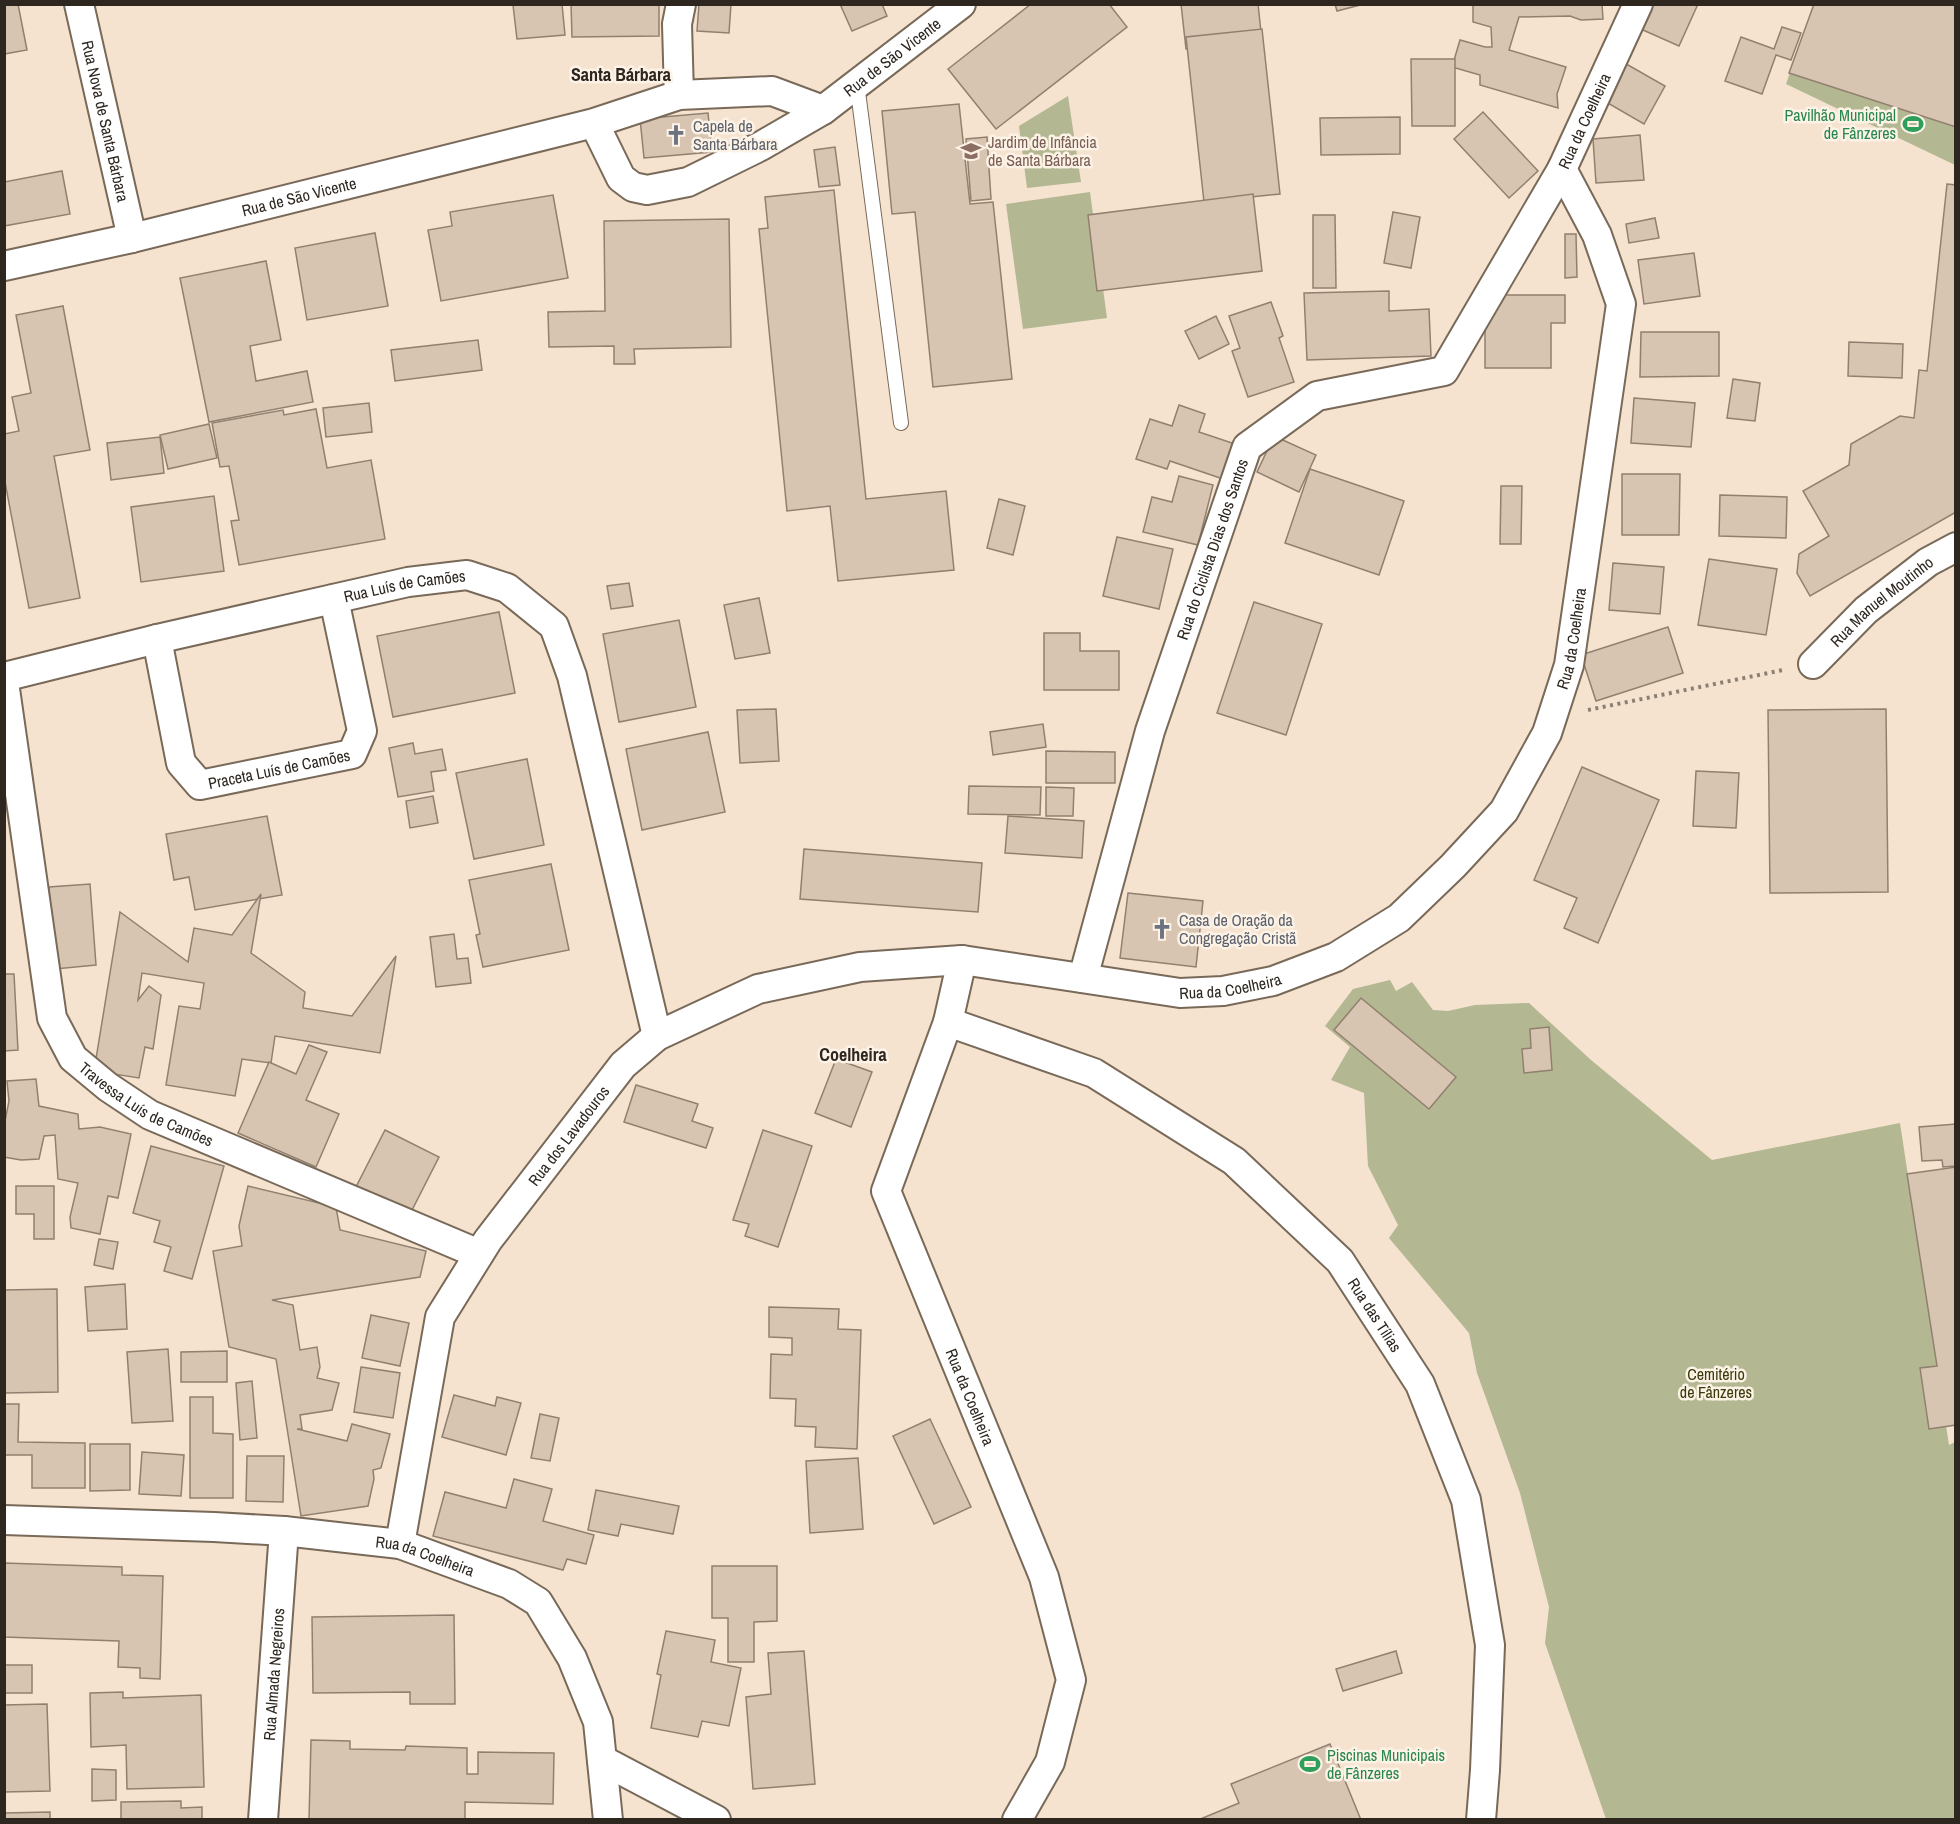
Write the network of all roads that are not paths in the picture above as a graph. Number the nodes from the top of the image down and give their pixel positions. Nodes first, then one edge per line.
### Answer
1 (79, 4) edge
2 (681, 4) edge
3 (961, 4) edge
4 (1638, 4) edge
5 (858, 84) junction
6 (680, 95) junction
7 (823, 110) junction
8 (594, 123) junction
9 (1562, 170) junction
10 (132, 238) junction
11 (4, 266) edge
12 (901, 423) dead end
13 (1956, 547) edge
14 (334, 599) junction
15 (157, 639) junction
16 (1814, 664) road end
17 (4, 677) edge
18 (4, 682) edge
19 (962, 960) junction
20 (1083, 978) junction
21 (948, 1022) junction
22 (657, 1036) junction
23 (479, 1254) junction
24 (4, 1520) edge
25 (284, 1531) junction
26 (400, 1544) junction
27 (602, 1760) junction
28 (263, 1820) edge
29 (608, 1820) edge
30 (716, 1820) edge
31 (1017, 1820) edge
32 (1481, 1820) edge

1 - 10 street, Rua Nova de Santa Bárbara
2 - 6 street
3 - 5 street, Rua de São Vicente
4 - 9 street, Rua da Coelheira
5 - 7 street, Rua de São Vicente
5 - 12 lane
6 - 7 street, Rua de São Vicente
6 - 8 street, Rua de São Vicente
7 - 8 street, Rua de São Vicente
8 - 10 street, Rua de São Vicente
9 - 20 street, Rua do Ciclista Dias dos Santos
9 - 20 street, Rua da Coelheira
10 - 11 street, Rua de São Vicente
13 - 16 street, Rua Manuel Moutinho
14 - 15 street, Rua Luís de Camões
14 - 15 street, Praceta Luís de Camões
14 - 22 street, Rua Luís de Camões
15 - 17 street, Rua Luís de Camões
18 - 23 street, Travessa Luís de Camões
19 - 20 street, Rua da Coelheira
19 - 21 street, Rua da Coelheira
19 - 22 street, Rua dos Lavadouros
21 - 31 street, Rua da Coelheira
21 - 32 street, Rua das Tílias
22 - 23 street, Rua dos Lavadouros
23 - 26 street, Rua dos Lavadouros
24 - 25 street, Rua da Coelheira
25 - 26 street, Rua da Coelheira
25 - 28 street, Rua Almada Negreiros
26 - 27 street, Rua da Coelheira
27 - 29 street, Rua da Coelheira
27 - 30 street

